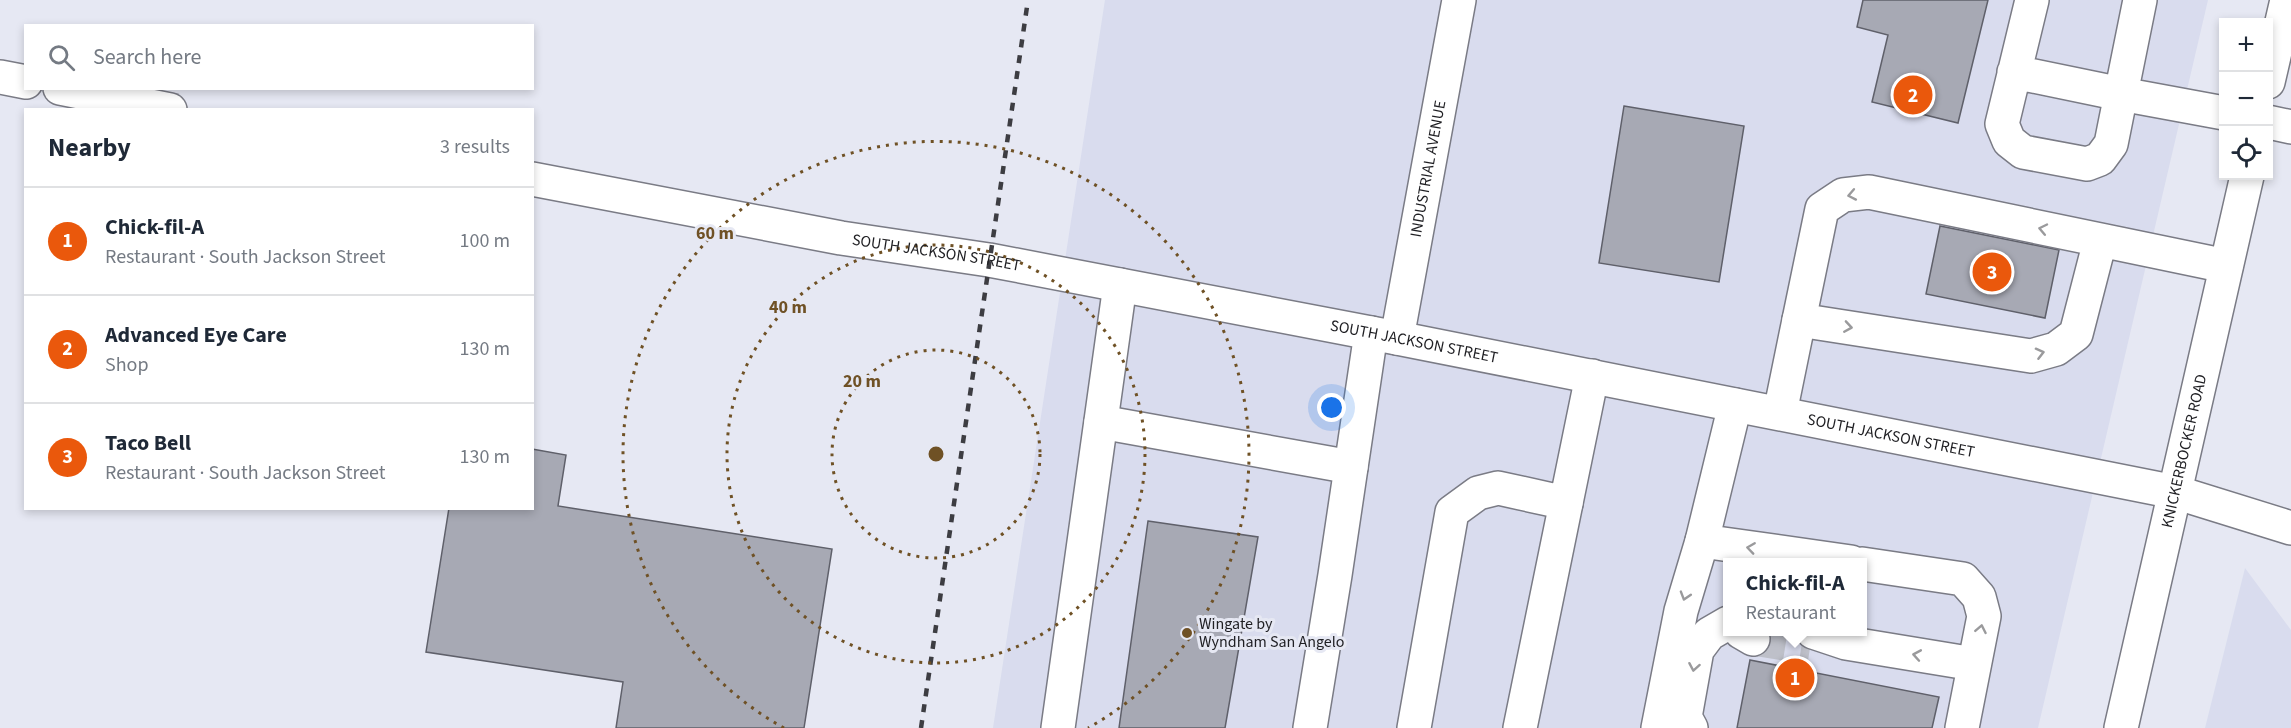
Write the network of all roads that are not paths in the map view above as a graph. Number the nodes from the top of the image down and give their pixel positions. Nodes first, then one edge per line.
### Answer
1 (1459, 0) edge
2 (2032, 0) edge
3 (2140, 0) edge
4 (2287, 0) edge
5 (2014, 72) junction
6 (2270, 72) edge
7 (0, 77) edge
8 (24, 82) edge
9 (70, 90) edge
10 (2121, 94) junction
11 (160, 108) edge
12 (2219, 112) edge
13 (2273, 123) edge
14 (2291, 128) edge
15 (534, 179) edge
16 (2246, 180) edge
17 (2100, 241) junction
18 (2226, 266) junction
19 (1120, 285) junction
20 (1800, 320) junction
21 (1384, 335) junction
22 (1592, 376) junction
23 (1735, 405) junction
24 (1780, 413) junction
25 (1101, 422) junction
26 (1351, 466) junction
27 (2175, 492) junction
28 (1566, 503) junction
29 (2291, 528) edge
30 (1702, 540) junction
31 (1824, 558) edge
32 (1867, 565) edge
33 (1723, 631) tunnel mouth
34 (1812, 640) tunnel mouth
35 (1974, 664) junction
36 (1058, 728) edge
37 (1310, 728) edge
38 (1414, 728) edge
39 (1520, 728) edge
40 (1658, 728) edge
41 (1691, 728) edge
42 (1962, 728) edge
43 (2121, 728) edge

1 - 21 main road, INDUSTRIAL AVENUE
2 - 5 main road
3 - 10 main road
4 - 6 main road
5 - 10 main road
5 - 10 main road
7 - 8 main road
9 - 11 main road
10 - 12 main road
13 - 14 main road
15 - 19 main road, SOUTH JACKSON STREET
16 - 18 main road, KNICKERBOCKER ROAD
17 - 18 main road
20 -> 17 main road
17 -> 20 main road
18 - 27 main road, KNICKERBOCKER ROAD
19 - 21 main road, SOUTH JACKSON STREET
19 - 25 main road
20 - 24 main road
21 - 22 main road, SOUTH JACKSON STREET
21 - 26 main road, INDUSTRIAL AVENUE
22 - 23 main road, SOUTH JACKSON STREET
22 - 28 main road
23 - 24 main road, SOUTH JACKSON STREET
23 - 30 main road
24 - 27 main road, SOUTH JACKSON STREET
25 - 26 main road
25 - 36 main road
26 - 37 main road, INDUSTRIAL AVENUE
27 - 29 main road, SOUTH JACKSON STREET
27 - 43 main road, KNICKERBOCKER ROAD
28 - 38 main road
28 - 39 main road
31 -> 30 main road
30 -> 40 main road
35 -> 32 main road
33 -> 41 main road
35 -> 34 main road
35 - 42 main road

